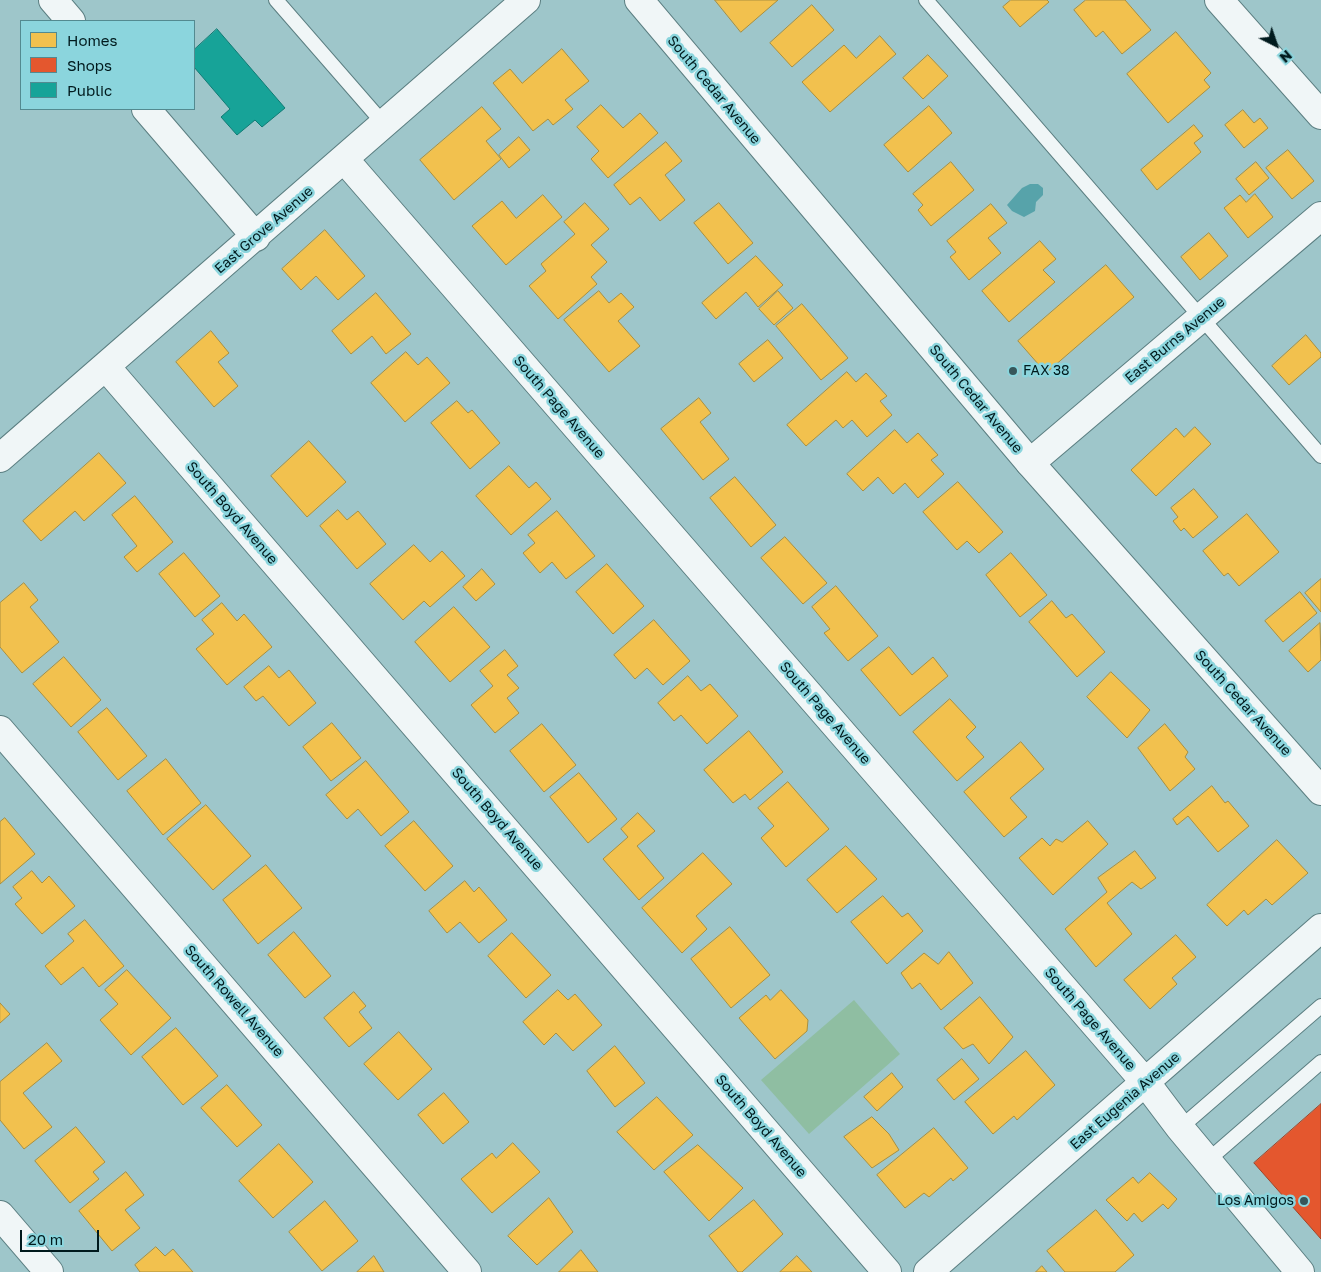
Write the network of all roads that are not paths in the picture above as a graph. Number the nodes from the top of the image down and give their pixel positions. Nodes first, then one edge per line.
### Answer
1 (53, 0) edge
2 (276, 0) edge
3 (526, 0) edge
4 (639, 0) edge
5 (926, 0) edge
6 (1219, 0) edge
7 (70, 20) edge
8 (147, 110) edge
9 (1321, 115) edge
10 (384, 124) junction
11 (344, 159) junction
12 (1321, 216) edge
13 (256, 237) junction
14 (1202, 317) junction
15 (106, 367) junction
16 (1321, 456) edge
17 (0, 458) edge
18 (1030, 463) junction
19 (0, 730) edge
20 (1321, 791) edge
21 (1321, 928) edge
22 (1321, 1006) edge
23 (1321, 1062) edge
24 (1146, 1083) junction
25 (1180, 1128) junction
26 (1207, 1161) junction
27 (0, 1215) edge
28 (49, 1272) edge
29 (467, 1272) edge
30 (887, 1272) edge
31 (928, 1272) edge
32 (1300, 1272) edge

1 - 7 street
2 - 10 lane
3 - 10 street, East Grove Avenue
4 - 18 street, South Cedar Avenue
5 - 14 lane
6 - 9 street
8 - 13 street
10 - 11 street, East Grove Avenue
11 - 13 street, East Grove Avenue
11 - 24 street, South Page Avenue
12 - 14 street, East Burns Avenue
13 - 15 street, East Grove Avenue
14 - 16 lane
14 - 18 street, East Burns Avenue
15 - 17 street, East Grove Avenue
15 - 30 street, South Boyd Avenue
18 - 20 street, South Cedar Avenue
19 - 29 street, South Rowell Avenue
21 - 24 street, East Eugenia Avenue
22 - 25 lane
23 - 26 lane
24 - 25 street, South Page Avenue
24 - 31 street, East Eugenia Avenue
25 - 26 street, South Page Avenue
26 - 32 street, South Page Avenue
27 - 28 street

